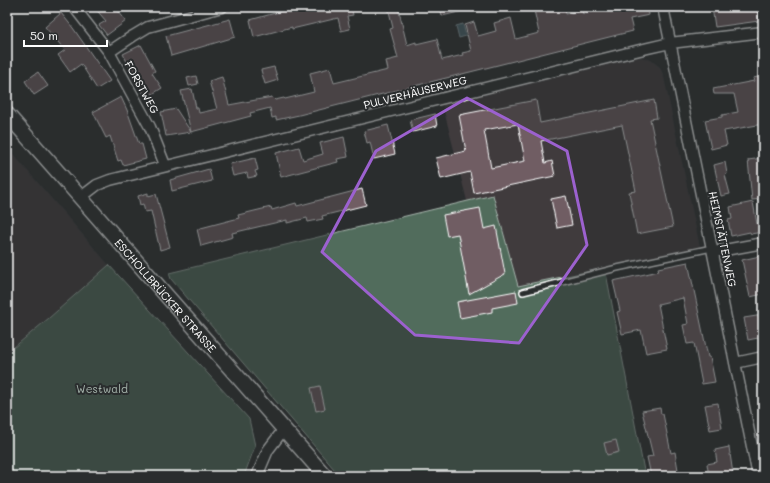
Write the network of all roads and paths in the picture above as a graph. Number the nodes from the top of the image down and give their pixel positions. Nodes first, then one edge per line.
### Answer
1 (74, 7) edge
2 (222, 7) edge
3 (663, 7) edge
4 (761, 7) edge
5 (763, 21) edge
6 (763, 32) edge
7 (670, 43) junction
8 (109, 52) junction
9 (7, 114) edge
10 (165, 165) junction
11 (80, 198) junction
12 (763, 243) edge
13 (713, 250) junction
14 (523, 292) dead end
15 (763, 357) edge
16 (735, 363) junction
17 (284, 429) junction
18 (257, 476) edge
19 (325, 476) edge
20 (758, 476) edge

1 - 8 street, FORSTWEG
2 - 8 street
3 - 7 street, HEIMSTÄTTENWEG
4 - 5 lane
6 - 7 street, PULVERHÄUSERWEG
7 - 10 street, PULVERHÄUSERWEG
7 - 13 street, HEIMSTÄTTENWEG
8 - 10 street, FORSTWEG
9 - 11 main road, ESCHOLLBRÜCKER STRASSE
10 - 11 street, PULVERHÄUSERWEG
11 - 17 main road, ESCHOLLBRÜCKER STRASSE
12 - 13 street
13 - 14 lane
13 - 16 street, HEIMSTÄTTENWEG
15 - 16 street
16 - 20 street, HEIMSTÄTTENWEG
17 - 18 street
17 - 19 main road, ESCHOLLBRÜCKER STRASSE

